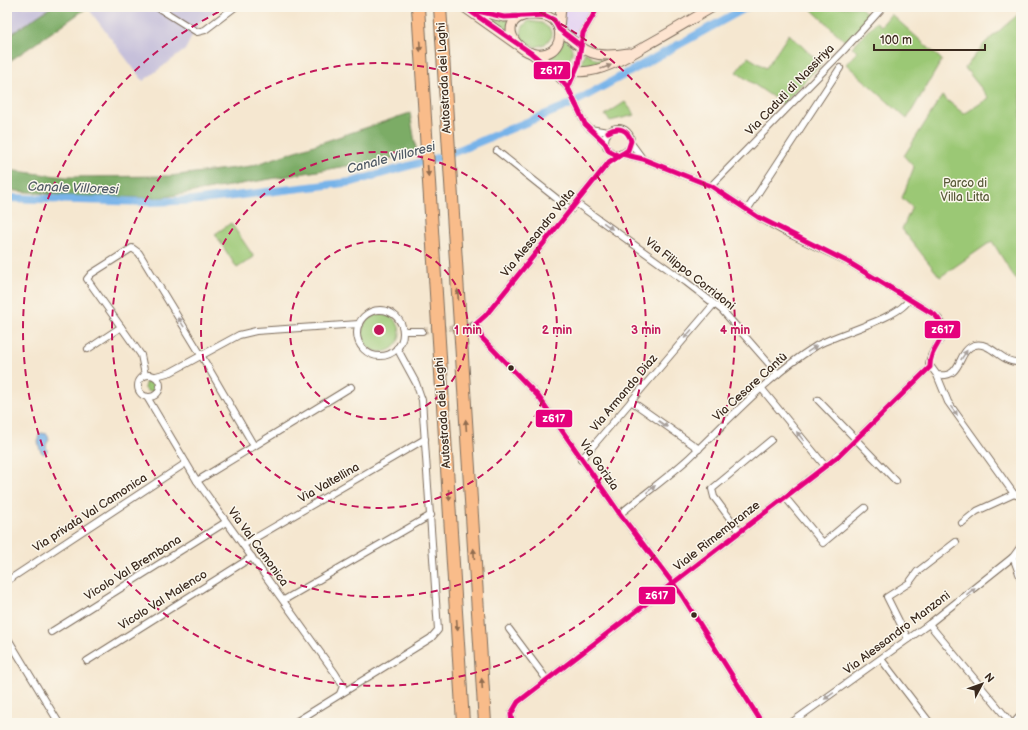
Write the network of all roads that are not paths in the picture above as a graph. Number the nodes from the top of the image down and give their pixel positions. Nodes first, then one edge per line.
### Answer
1 (157, 7) edge
2 (235, 7) edge
3 (418, 7) edge
4 (440, 7) edge
5 (535, 7) edge
6 (561, 7) edge
7 (598, 7) edge
8 (713, 7) edge
9 (883, 7) edge
10 (465, 8) edge
11 (524, 16) junction
12 (559, 29) junction
13 (517, 45) junction
14 (580, 46) junction
15 (531, 53) junction
16 (635, 53) junction
17 (544, 62) junction
18 (840, 68) dead end
19 (575, 71) junction
20 (568, 88) junction
21 (588, 128) junction
22 (608, 132) junction
23 (605, 143) junction
24 (631, 143) junction
25 (497, 151) dead end
26 (621, 154) junction
27 (643, 159) junction
28 (711, 186) junction
29 (576, 203) junction
30 (571, 210) junction
31 (747, 210) junction
32 (909, 299) junction
33 (714, 304) junction
34 (359, 324) junction
35 (475, 325) joint
36 (344, 326) junction
37 (121, 327) junction
38 (403, 331) junction
39 (422, 331) tunnel mouth
40 (357, 332) junction
41 (397, 348) junction
42 (88, 349) dead end
43 (201, 355) junction
44 (1021, 360) edge
45 (144, 363) junction
46 (170, 372) junction
47 (933, 372) junction
48 (778, 374) junction
49 (145, 375) junction
50 (154, 375) junction
51 (160, 382) junction
52 (351, 387) dead end
53 (762, 389) junction
54 (155, 396) junction
55 (147, 397) junction
56 (818, 400) dead end
57 (631, 401) junction
58 (156, 410) junction
59 (425, 439) junction
60 (856, 439) junction
61 (771, 440) dead end
62 (254, 446) junction
63 (699, 448) junction
64 (581, 460) junction
65 (186, 463) junction
66 (825, 466) junction
67 (896, 481) dead end
68 (197, 482) junction
69 (1014, 494) junction
70 (785, 497) junction
71 (1021, 497) edge
72 (865, 508) dead end
73 (620, 514) junction
74 (430, 515) junction
75 (226, 522) junction
76 (962, 524) dead end
77 (740, 532) junction
78 (956, 542) dead end
79 (243, 545) junction
80 (1021, 546) edge
81 (1013, 557) junction
82 (252, 558) junction
83 (1021, 579) edge
84 (7, 581) edge
85 (673, 584) junction
86 (284, 600) junction
87 (929, 624) junction
88 (509, 629) dead end
89 (52, 632) dead end
90 (7, 637) edge
91 (908, 639) junction
92 (14, 648) junction
93 (7, 652) edge
94 (881, 659) junction
95 (87, 662) dead end
96 (547, 680) junction
97 (340, 694) junction
98 (1021, 715) edge
99 (59, 723) edge
100 (294, 723) edge
101 (463, 723) edge
102 (485, 723) edge
103 (512, 723) edge
104 (762, 723) edge
105 (791, 723) edge
106 (930, 723) edge
107 (1012, 723) edge

1 - 2 street
3 -> 101 highway, Autostrada dei Laghi
102 -> 4 highway, Autostrada dei Laghi
5 - 11 street
6 - 12 street
7 - 14 street
8 - 16 street
9 - 28 street, Via Caduti di Nassiriya
10 - 11 street
10 - 13 street
11 - 12 street
11 - 13 street
12 - 14 street
12 - 15 street
13 - 15 street
14 - 16 street
14 - 19 street
15 - 17 street
19 -> 16 street
17 - 19 street
17 - 20 street
18 - 31 street
19 - 20 street
20 - 21 street
21 - 22 street
21 - 23 street
22 - 23 street
22 - 24 street
23 - 26 street
24 - 26 street
24 - 27 street
25 - 30 street
26 - 27 street
26 - 29 street, Via Alessandro Volta
27 - 28 street
28 - 31 street
29 - 30 street, Via Alessandro Volta
29 -> 33 street, Via Filippo Corridoni
30 - 35 street, Via Alessandro Volta
31 - 32 street
32 - 47 street
48 -> 32 street, Via Cesare Cantù
33 - 48 street, Via Filippo Corridoni
33 -> 57 street, Via Armando Diaz
34 - 36 street
34 - 38 street
34 - 40 street
35 - 64 street, Via Gorizia
36 - 40 street
36 - 43 street
37 - 42 street
43 -> 37 street
37 - 45 street
38 - 39 street
38 - 41 street
40 - 41 street
41 - 59 street
43 - 46 street
43 - 62 street
47 -> 44 street, Viale Rimembranze
45 - 49 street
45 - 50 street
46 - 50 street
46 - 51 street
47 - 60 street, Viale Rimembranze
47 -> 69 street
48 - 53 street, Via Cesare Cantù
49 - 50 street
49 - 55 street
50 - 51 street
51 - 54 street
52 - 62 street
53 - 63 street, Via Cesare Cantù
66 -> 53 street
54 - 55 street
54 - 58 street, Via Val Camonica
55 - 58 street, Via Val Camonica
56 - 60 street
57 -> 63 street
57 - 64 street, Via Armando Diaz
58 - 65 street, Via Val Camonica
59 - 74 street
59 - 79 street, Via Valtellina
60 - 66 street, Viale Rimembranze
60 - 67 street
61 - 77 street
62 - 68 street
73 -> 63 street, Via Cesare Cantù
64 - 73 street, Via Gorizia
65 - 68 street, Via Val Camonica
65 - 84 street, Via privata Val Camonica
66 - 70 street, Viale Rimembranze
68 - 75 street, Via Val Camonica
69 - 71 street
69 - 76 street
70 - 72 street
70 - 77 street, Viale Rimembranze
73 - 85 street, Via Gorizia
74 - 86 street
74 - 97 street
75 - 79 street, Via Val Camonica
75 - 89 street, Vicolo Val Brembana
77 - 85 street, Viale Rimembranze
78 - 91 street
79 - 82 street, Via Val Camonica
80 - 81 street, Via Alessandro Manzoni
81 - 83 street
87 -> 81 street, Via Alessandro Manzoni
82 - 86 street, Via Val Camonica
82 - 95 street, Vicolo Val Malenco
85 - 96 street, Viale Rimembranze
85 - 104 street, Via Gorizia
86 - 97 street, Via Val Camonica
87 - 91 street, Via Alessandro Manzoni
87 - 107 street
88 - 96 street
90 - 92 street
91 - 94 street, Via Alessandro Manzoni
92 - 93 street
92 - 99 street
94 -> 105 street, Via Alessandro Manzoni
94 - 106 street
96 - 103 street, Viale Rimembranze
97 - 100 street
98 - 107 street

